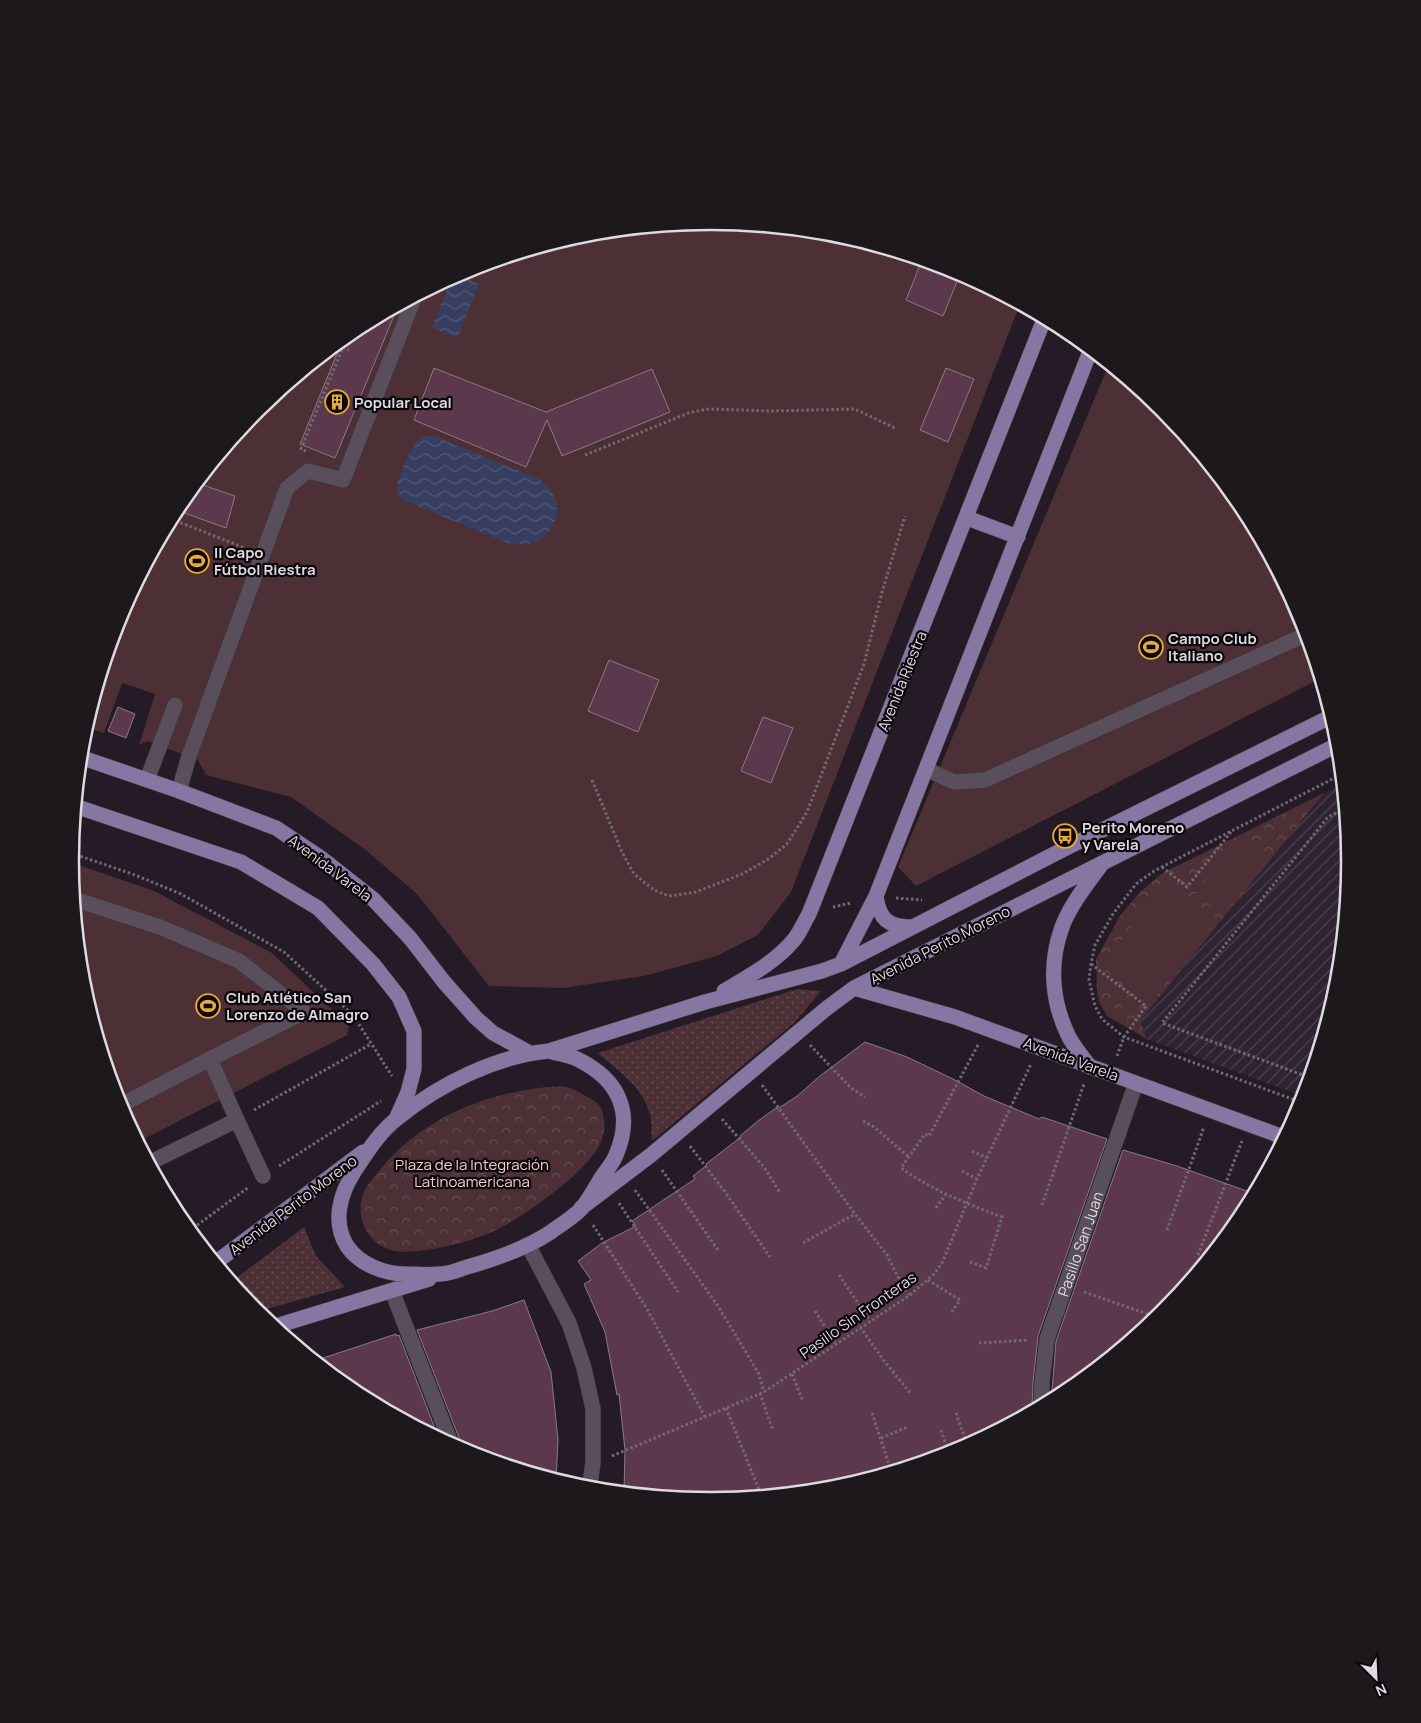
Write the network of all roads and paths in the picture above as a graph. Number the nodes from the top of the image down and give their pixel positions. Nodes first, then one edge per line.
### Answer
1 (411, 305) edge
2 (1042, 324) edge
3 (343, 347) edge
4 (342, 348) edge
5 (349, 350) dead end
6 (1089, 355) edge
7 (897, 429) dead end
8 (303, 445) dead end
9 (585, 455) dead end
10 (905, 516) dead end
11 (967, 518) junction
12 (178, 522) edge
13 (1018, 537) junction
14 (242, 557) dead end
15 (1301, 637) edge
16 (175, 706) dead end
17 (1326, 719) edge
18 (1332, 748) edge
19 (87, 760) edge
20 (926, 768) junction
21 (1337, 777) edge
22 (147, 780) junction
23 (592, 780) dead end
24 (178, 791) junction
25 (81, 808) edge
26 (1340, 811) edge
27 (1233, 830) junction
28 (1103, 862) junction
29 (1162, 867) junction
30 (876, 896) junction
31 (80, 901) edge
32 (912, 927) junction
33 (841, 964) junction
34 (1092, 964) junction
35 (854, 988) junction
36 (705, 1002) junction
37 (987, 1029) junction
38 (798, 1032) junction
39 (1124, 1037) junction
40 (371, 1044) dead end
41 (1039, 1048) junction
42 (549, 1051) junction
43 (530, 1053) junction
44 (210, 1059) junction
45 (1090, 1067) junction
46 (751, 1071) junction
47 (1111, 1074) junction
48 (1305, 1076) edge
49 (1136, 1083) junction
50 (865, 1097) dead end
51 (1295, 1100) edge
52 (382, 1101) dead end
53 (126, 1102) edge
54 (710, 1106) junction
55 (1210, 1110) junction
56 (398, 1117) junction
57 (237, 1120) junction
58 (863, 1121) dead end
59 (1249, 1124) junction
60 (679, 1131) junction
61 (1279, 1136) edge
62 (370, 1146) junction
63 (972, 1151) dead end
64 (651, 1155) junction
65 (909, 1157) junction
66 (987, 1158) junction
67 (155, 1161) edge
68 (962, 1172) dead end
69 (625, 1175) junction
70 (263, 1176) junction
71 (978, 1179) junction
72 (609, 1188) junction
73 (780, 1193) dead end
74 (946, 1194) junction
75 (966, 1204) junction
76 (1042, 1205) dead end
77 (581, 1208) junction
78 (936, 1208) dead end
79 (855, 1214) junction
80 (195, 1226) edge
81 (1167, 1230) dead end
82 (803, 1243) dead end
83 (528, 1245) junction
84 (718, 1250) dead end
85 (1198, 1255) dead end
86 (770, 1257) dead end
87 (220, 1259) edge
88 (970, 1262) dead end
89 (442, 1274) junction
90 (839, 1275) dead end
91 (928, 1280) junction
92 (1066, 1285) junction
93 (392, 1291) junction
94 (678, 1292) dead end
95 (910, 1295) junction
96 (815, 1311) dead end
97 (952, 1312) dead end
98 (1150, 1315) edge
99 (870, 1321) junction
100 (282, 1324) edge
101 (860, 1327) junction
102 (1047, 1339) junction
103 (836, 1343) junction
104 (979, 1343) dead end
105 (792, 1374) junction
106 (762, 1392) junction
107 (911, 1394) dead end
108 (1042, 1399) edge
109 (803, 1401) dead end
110 (726, 1408) junction
111 (872, 1413) dead end
112 (956, 1413) dead end
113 (705, 1417) junction
114 (908, 1427) dead end
115 (940, 1430) dead end
116 (773, 1431) dead end
117 (448, 1436) edge
118 (881, 1438) junction
119 (965, 1439) edge
120 (946, 1447) edge
121 (593, 1463) junction
122 (890, 1467) edge
123 (590, 1482) edge
124 (760, 1491) edge

1 - 24 street
2 - 11 main road, Avenida Riestra
3 - 5 path
4 - 8 path
6 - 13 main road
7 - 9 path
10 - 23 path
11 - 13 main road
11 - 36 main road, Avenida Riestra
12 - 14 path
13 - 20 main road
15 - 20 street
16 - 22 street
17 - 32 main road, Avenida Perito Moreno
18 - 28 main road, Avenida Perito Moreno
19 - 22 main road, Avenida Varela
20 - 30 main road
21 - 27 path
22 - 24 main road, Avenida Varela
24 - 43 main road, Avenida Varela
25 - 56 main road
26 - 48 path
27 - 29 path
27 - 29 path
28 - 35 main road, Avenida Perito Moreno
28 - 45 main road
29 - 34 path
30 - 32 main road
30 - 33 main road
31 - 44 street
32 - 33 main road, Avenida Perito Moreno
33 - 35 main road
33 - 36 main road, Avenida Perito Moreno
34 - 39 path
34 - 39 path
35 - 37 main road, Avenida Varela
35 - 38 main road, Avenida Perito Moreno
36 - 42 main road, Avenida Perito Moreno
37 - 41 main road, Avenida Varela
37 - 65 path
38 - 46 main road, Avenida Perito Moreno
38 - 50 path
39 - 47 path
39 - 51 path
40 - 57 path
41 - 45 main road, Avenida Varela
41 - 66 path, Pasillo Sin Fronteras
42 - 43 main road
42 - 77 main road
43 - 56 main road
44 - 53 street
44 - 57 street
45 - 47 main road, Avenida Varela
45 - 76 path
46 - 54 main road, Avenida Perito Moreno
46 - 79 path
47 - 49 main road, Avenida Varela
49 - 55 main road, Avenida Varela
49 - 92 street, Pasillo San Juan
52 - 70 path
54 - 60 main road, Avenida Perito Moreno
54 - 73 path
55 - 59 main road, Avenida Varela
55 - 81 path
56 - 62 main road
57 - 67 street
57 - 70 street
58 - 65 path
59 - 61 main road, Avenida Varela
59 - 85 path
60 - 64 main road, Avenida Perito Moreno
60 - 86 path
62 - 87 main road, Avenida Perito Moreno
62 - 89 main road
63 - 66 path
64 - 69 main road, Avenida Perito Moreno
64 - 84 path
65 - 74 path
66 - 71 path, Pasillo Sin Fronteras
68 - 71 path
69 - 72 main road, Avenida Perito Moreno
69 - 106 path
70 - 80 path
71 - 75 path, Pasillo Sin Fronteras
72 - 77 main road, Avenida Perito Moreno
72 - 94 path
74 - 75 path
74 - 78 path
75 - 88 path
75 - 91 path, Pasillo Sin Fronteras
77 - 83 main road, Avenida Perito Moreno
77 - 113 path
79 - 82 path
79 - 95 path
83 - 89 main road, Avenida Perito Moreno
83 - 121 street
89 - 93 main road
90 - 99 path
91 - 95 path, Pasillo Sin Fronteras
91 - 97 path
92 - 98 path
92 - 102 street, Pasillo San Juan
93 - 100 main road
93 - 117 street
95 - 99 path, Pasillo Sin Fronteras
96 - 103 path
99 - 101 path, Pasillo Sin Fronteras
101 - 103 path, Pasillo Sin Fronteras
101 - 107 path
102 - 104 path
102 - 108 street, Pasillo San Juan
103 - 105 path, Pasillo Sin Fronteras
105 - 106 path, Pasillo Sin Fronteras
105 - 109 path
106 - 110 path, Pasillo Sin Fronteras
106 - 116 path
110 - 113 path, Pasillo Sin Fronteras
110 - 124 path
111 - 118 path
112 - 119 path
113 - 121 path, Pasillo Sin Fronteras
114 - 118 path
115 - 120 path
118 - 122 path
121 - 123 street

